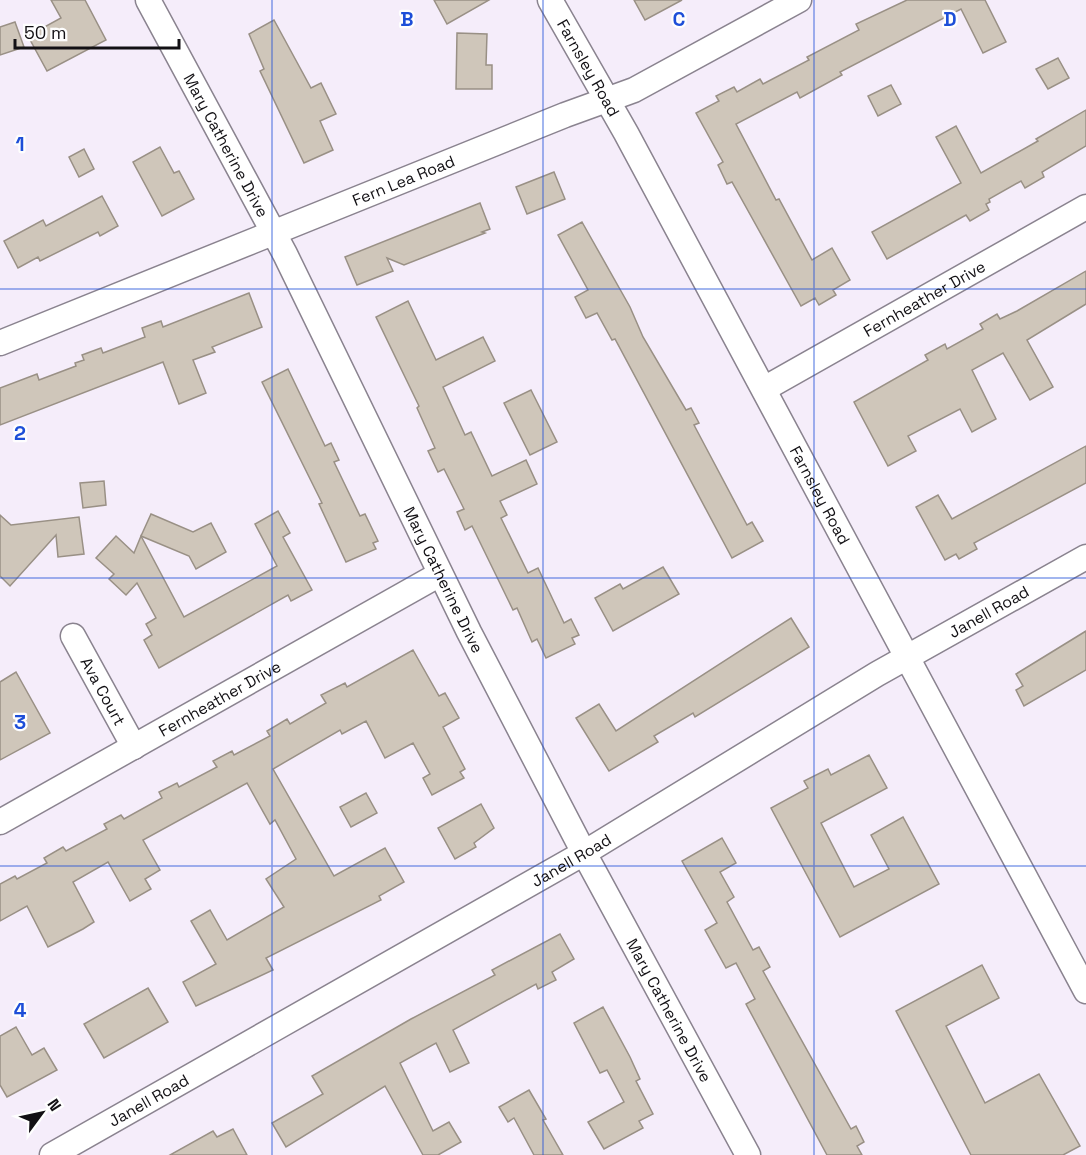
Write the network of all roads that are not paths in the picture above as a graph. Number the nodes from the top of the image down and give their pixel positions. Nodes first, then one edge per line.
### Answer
1 (148, 0) edge
2 (550, 0) edge
3 (799, 0) edge
4 (607, 100) junction
5 (1086, 207) edge
6 (274, 233) junction
7 (0, 343) edge
8 (764, 389) junction
9 (1086, 557) edge
10 (440, 574) junction
11 (73, 636) dead end
12 (906, 658) junction
13 (134, 747) junction
14 (0, 822) edge
15 (584, 854) junction
16 (1086, 991) edge
17 (740, 1152) edge
18 (52, 1155) edge

1 - 6 street, Mary Catherine Drive
2 - 4 street, Farnsley Road
3 - 4 street, Fern Lea Road
4 - 6 street, Fern Lea Road
4 - 8 street, Farnsley Road
5 - 8 street, Fernheather Drive
6 - 7 street, Fern Lea Road
6 - 10 street, Mary Catherine Drive
8 - 12 street, Farnsley Road
9 - 12 street, Janell Road
10 - 13 street, Fernheather Drive
10 - 15 street, Mary Catherine Drive
11 - 13 street, Ava Court
12 - 15 street, Janell Road
12 - 16 street, Farnsley Road
13 - 14 street, Fernheather Drive
15 - 17 street, Mary Catherine Drive
15 - 18 street, Janell Road

